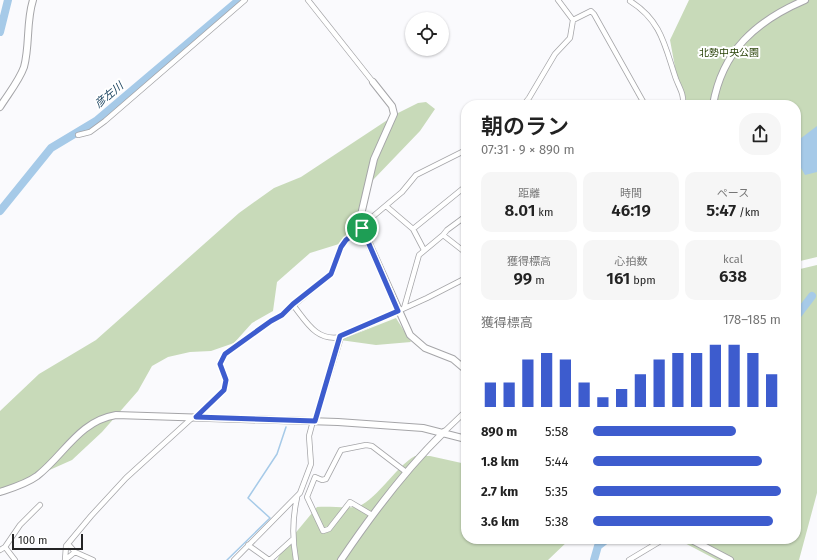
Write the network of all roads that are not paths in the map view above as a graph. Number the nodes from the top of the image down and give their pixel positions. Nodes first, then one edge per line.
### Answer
1 (34, 0) edge
2 (245, 0) edge
3 (308, 0) edge
4 (558, 0) edge
5 (805, 0) edge
6 (630, 1) edge
7 (573, 20) junction
8 (373, 82) joint
9 (528, 100) edge
10 (642, 100) edge
11 (684, 100) edge
12 (715, 100) edge
13 (0, 107) edge
14 (78, 135) dead end
15 (461, 152) edge
16 (461, 190) edge
17 (386, 206) junction
18 (461, 220) edge
19 (362, 228) junction
20 (413, 229) junction
21 (443, 235) junction
22 (424, 250) junction
23 (461, 250) edge
24 (461, 280) edge
25 (293, 304) junction
26 (401, 310) junction
27 (340, 336) junction
28 (461, 366) edge
29 (461, 416) edge
30 (194, 417) junction
31 (314, 421) junction
32 (444, 432) junction
33 (461, 437) edge
34 (406, 472) junction
35 (0, 492) edge
36 (297, 498) junction
37 (40, 505) dead end
38 (372, 515) junction
39 (292, 540) junction
40 (68, 544) junction
41 (248, 544) junction
42 (656, 544) edge
43 (700, 544) edge
44 (5, 547) junction
45 (0, 550) edge
46 (75, 552) junction
47 (15, 560) edge
48 (65, 560) edge
49 (93, 560) edge
50 (234, 560) edge
51 (269, 560) edge
52 (296, 560) edge
53 (341, 560) edge
54 (630, 560) edge
55 (730, 560) edge

1 - 13 street
2 - 14 street
3 - 8 street
4 - 7 street
5 - 12 street
6 - 11 street
7 - 9 street
7 - 10 street
8 - 19 street
15 - 17 street
16 - 20 street
17 - 19 street
17 - 20 street
18 - 21 street
19 - 25 street
19 - 26 street
20 - 22 street
21 - 22 street
21 - 23 street
22 - 26 street
24 - 26 street
25 - 27 street
25 - 30 street
26 - 27 street
26 - 28 street
27 - 31 street
29 - 32 street
30 - 31 street
30 - 35 street
30 - 40 street
31 - 32 street
31 - 36 street
32 - 33 street
32 - 34 street
34 - 38 street
34 - 38 street
36 - 39 street
36 - 41 street
37 - 44 street
38 - 53 street
39 - 51 street
39 - 52 street
40 - 46 street
40 - 48 street
41 - 50 street
41 - 51 street
42 - 54 street
43 - 55 street
44 - 45 street
44 - 47 street
46 - 48 street
46 - 49 street

